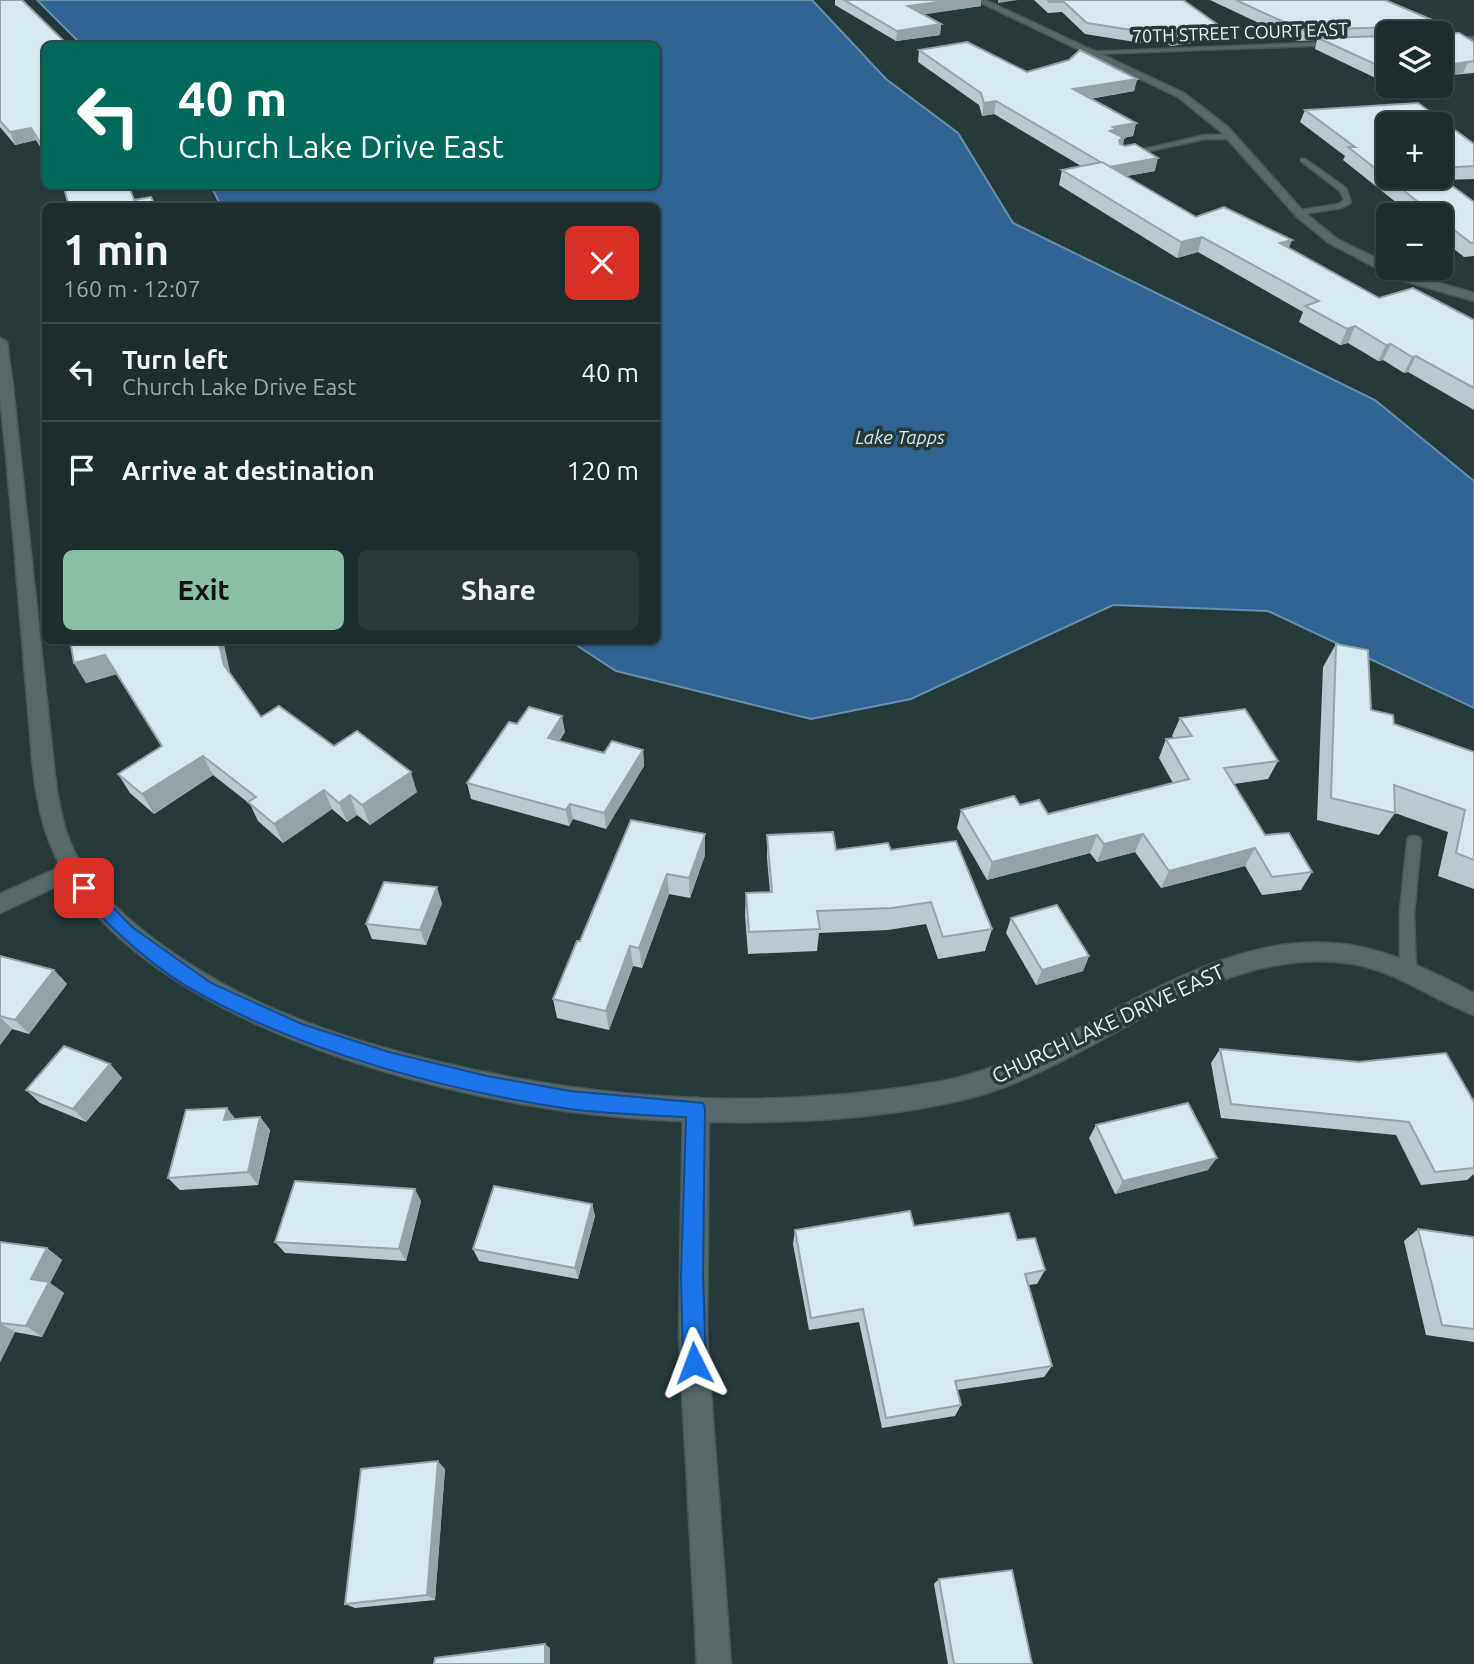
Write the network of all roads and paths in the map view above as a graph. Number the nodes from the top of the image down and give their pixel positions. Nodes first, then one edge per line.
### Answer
1 (979, 0) edge
2 (1474, 39) edge
3 (1453, 40) edge
4 (1334, 44) edge
5 (1092, 52) junction
6 (1228, 134) junction
7 (1119, 152) edge
8 (1303, 160) dead end
9 (1299, 213) junction
10 (1474, 297) edge
11 (0, 342) edge
12 (1414, 841) dead end
13 (73, 869) junction
14 (0, 904) edge
15 (1408, 972) junction
16 (1474, 1005) edge
17 (696, 1109) junction
18 (714, 1664) edge

1 - 5 street
2 - 3 lane
4 - 5 lane, 70TH STREET COURT EAST
5 - 6 street
6 - 7 lane
6 - 9 street
8 - 9 lane
9 - 10 street
11 - 13 street, CHURCH LAKE DRIVE EAST
12 - 15 lane
13 - 14 street
13 - 17 street, CHURCH LAKE DRIVE EAST
15 - 16 street, CHURCH LAKE DRIVE EAST
15 - 17 street, CHURCH LAKE DRIVE EAST
17 - 18 street

